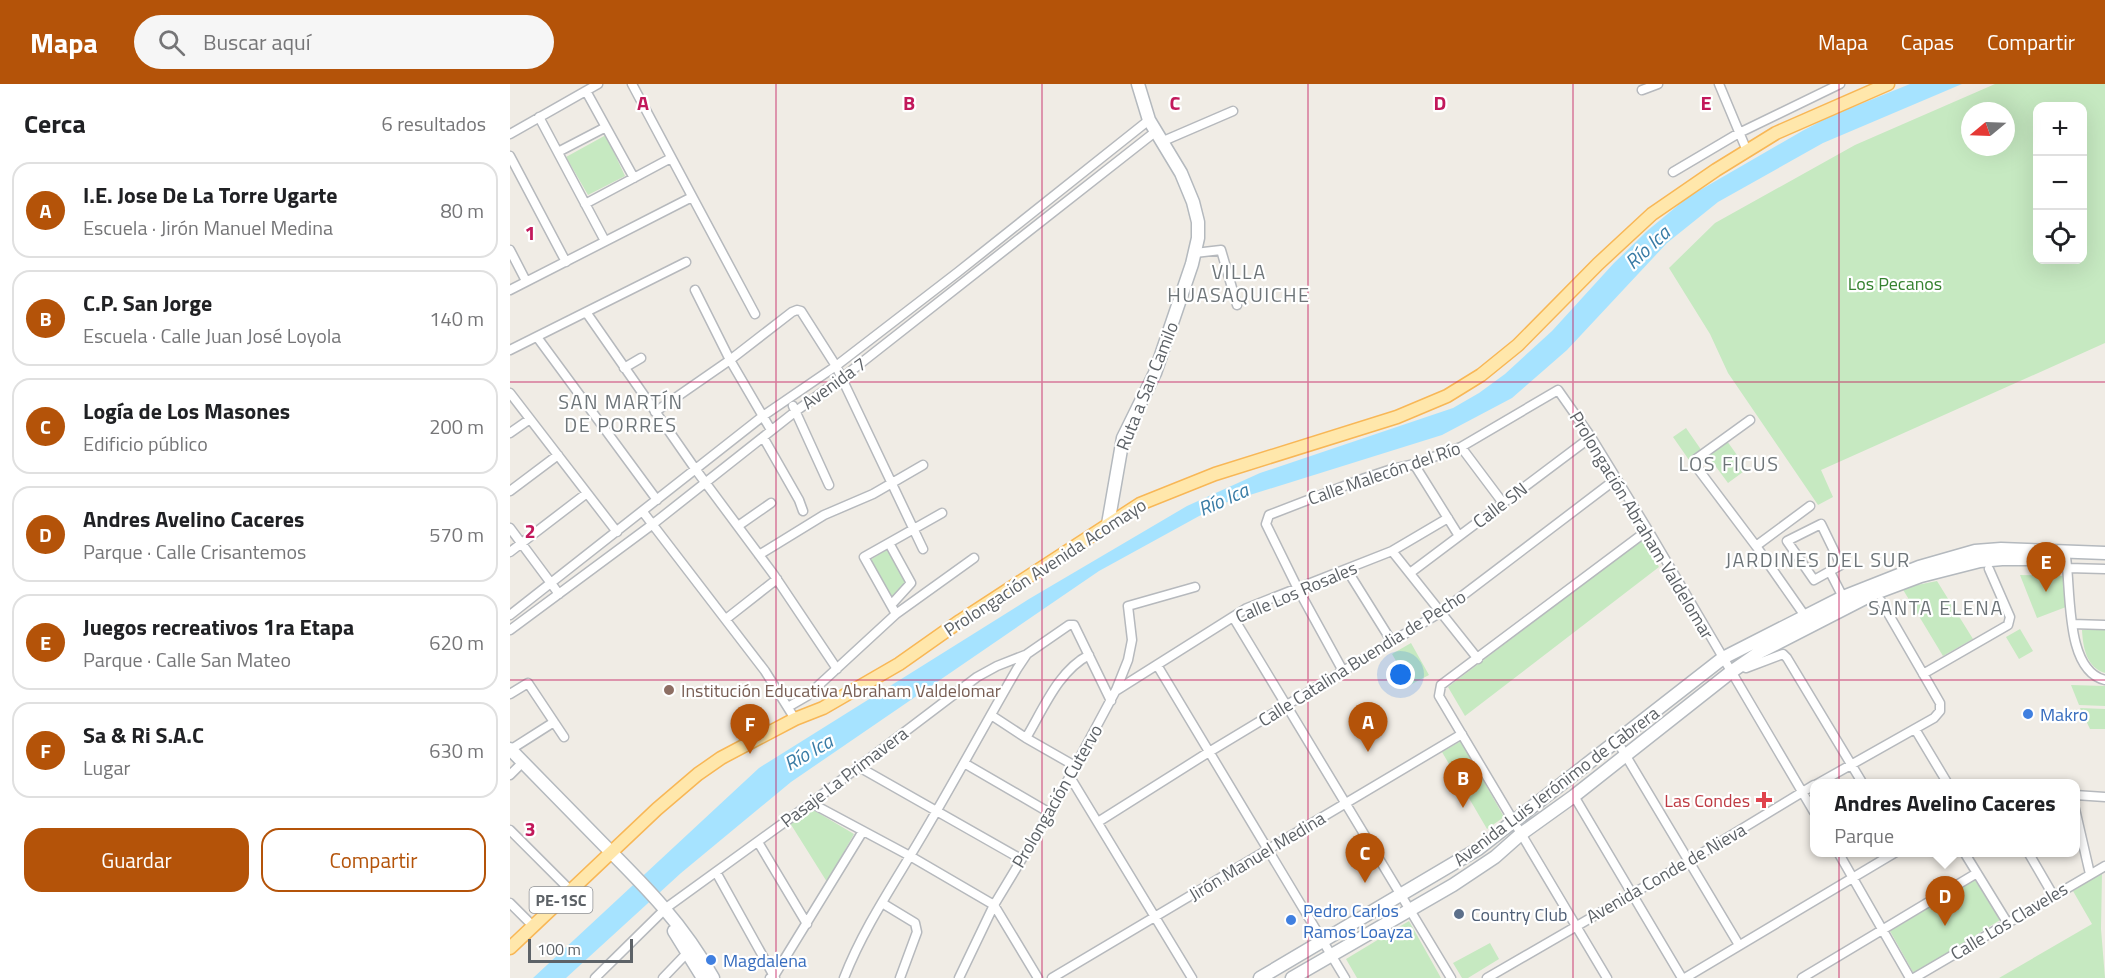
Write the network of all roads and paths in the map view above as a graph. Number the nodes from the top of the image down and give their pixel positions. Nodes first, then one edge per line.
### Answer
1 (598, 84) edge
2 (632, 84) edge
3 (1138, 84) edge
4 (1658, 84) edge
5 (1719, 84) edge
6 (1840, 84) edge
7 (1888, 84) edge
8 (1642, 90) dead end
9 (586, 91) junction
10 (1233, 111) dead end
11 (539, 117) junction
12 (1149, 120) junction
13 (606, 127) junction
14 (1739, 133) junction
15 (510, 134) edge
16 (1158, 137) junction
17 (1747, 151) junction
18 (558, 152) junction
19 (510, 156) edge
20 (672, 158) junction
21 (1673, 172) dead end
22 (633, 178) junction
23 (692, 197) junction
24 (585, 204) junction
25 (605, 241) junction
26 (510, 250) edge
27 (1195, 253) junction
28 (566, 261) junction
29 (686, 262) dead end
30 (526, 281) junction
31 (510, 290) edge
32 (694, 290) dead end
33 (1237, 305) dead end
34 (586, 312) junction
35 (755, 314) dead end
36 (537, 337) junction
37 (510, 350) edge
38 (641, 358) dead end
39 (730, 360) junction
40 (836, 366) junction
41 (624, 368) junction
42 (842, 378) junction
43 (510, 393) edge
44 (1561, 393) joint
45 (789, 399) junction
46 (513, 402) edge
47 (796, 411) junction
48 (655, 412) junction
49 (763, 416) junction
50 (530, 419) junction
51 (1750, 420) dead end
52 (771, 430) junction
53 (510, 433) edge
54 (763, 437) junction
55 (1591, 437) junction
56 (1461, 447) junction
57 (558, 455) junction
58 (1414, 464) junction
59 (923, 465) dead end
60 (696, 470) junction
61 (1616, 479) junction
62 (705, 482) junction
63 (891, 484) junction
64 (829, 485) dead end
65 (510, 491) edge
66 (587, 493) junction
67 (657, 500) junction
68 (771, 503) dead end
69 (1503, 503) junction
70 (1810, 507) dead end
71 (803, 511) dead end
72 (643, 512) junction
73 (942, 513) dead end
74 (1448, 518) junction
75 (653, 524) junction
76 (1108, 524) junction
77 (738, 526) junction
78 (510, 528) edge
79 (913, 529) junction
80 (1648, 530) junction
81 (617, 532) junction
82 (1459, 536) junction
83 (521, 543) junction
84 (889, 543) junction
85 (1756, 546) junction
86 (923, 549) dead end
87 (1392, 551) junction
88 (510, 552) edge
89 (2105, 552) edge
90 (759, 555) junction
91 (974, 558) dead end
92 (2067, 560) junction
93 (2105, 560) edge
94 (1989, 569) dead end
95 (2105, 569) edge
96 (1347, 570) junction
97 (1410, 573) junction
98 (1830, 573) junction
99 (777, 579) junction
100 (551, 583) junction
101 (1195, 587) dead end
102 (1298, 589) junction
103 (559, 594) junction
104 (1881, 601) dead end
105 (1846, 602) junction
106 (891, 605) junction
107 (1440, 612) junction
108 (896, 614) junction
109 (510, 615) edge
110 (1805, 616) junction
111 (1233, 617) junction
112 (726, 619) junction
113 (2072, 624) junction
114 (2105, 625) edge
115 (510, 630) edge
116 (1392, 642) junction
117 (1027, 654) junction
118 (1089, 656) junction
119 (1723, 658) junction
120 (1478, 659) junction
121 (1157, 666) junction
122 (837, 669) junction
123 (1736, 669) junction
124 (1343, 671) junction
125 (1923, 674) junction
126 (2105, 680) edge
127 (1116, 690) junction
128 (510, 694) edge
129 (1111, 701) junction
130 (1287, 706) junction
131 (788, 707) junction
132 (991, 715) junction
133 (795, 719) junction
134 (554, 722) junction
135 (1915, 729) junction
136 (1462, 734) junction
137 (564, 737) dead end
138 (1026, 738) junction
139 (1617, 741) junction
140 (510, 749) edge
141 (1209, 752) junction
142 (1626, 756) junction
143 (963, 764) junction
144 (1851, 764) junction
145 (1075, 766) junction
146 (513, 767) edge
147 (859, 767) junction
148 (1070, 777) junction
149 (1825, 779) edge
150 (1860, 779) edge
151 (1946, 779) edge
152 (1810, 788) edge
153 (1803, 792) junction
154 (2080, 795) edge
155 (1574, 796) junction
156 (2105, 797) edge
157 (812, 803) junction
158 (1346, 803) junction
159 (1810, 804) edge
160 (937, 811) junction
161 (1050, 813) junction
162 (1514, 821) junction
163 (1098, 822) junction
164 (2080, 827) edge
165 (510, 830) edge
166 (863, 831) junction
167 (1521, 834) junction
168 (758, 842) junction
169 (1268, 849) junction
170 (610, 855) junction
171 (910, 856) junction
172 (1841, 857) edge
173 (1888, 857) edge
174 (1967, 857) edge
175 (2031, 857) edge
176 (1021, 860) junction
177 (1689, 861) junction
178 (2105, 866) edge
179 (716, 872) junction
180 (1977, 873) junction
181 (2090, 874) junction
182 (1854, 879) junction
183 (571, 891) junction
184 (1632, 894) junction
185 (1401, 895) junction
186 (2053, 895) junction
187 (510, 903) edge
188 (882, 903) junction
189 (994, 905) junction
190 (661, 909) junction
191 (1410, 910) junction
192 (1155, 917) junction
193 (2007, 922) junction
194 (807, 924) junction
195 (532, 926) junction
196 (1576, 926) junction
197 (1883, 930) junction
198 (1323, 941) junction
199 (1738, 945) junction
200 (510, 948) edge
201 (688, 952) junction
202 (1332, 955) junction
203 (773, 977) edge
204 (595, 978) edge
205 (663, 978) edge
206 (703, 978) edge
207 (713, 978) edge
208 (844, 978) edge
209 (900, 978) edge
210 (959, 978) edge
211 (1038, 978) edge
212 (1052, 978) edge
213 (1192, 978) edge
214 (1260, 978) edge
215 (1292, 978) edge
216 (1345, 978) edge
217 (1451, 978) edge
218 (1487, 978) edge
219 (1607, 978) edge
220 (1683, 978) edge
221 (1802, 978) edge
222 (1912, 978) edge

1 - 9 street
2 - 20 street
3 - 12 street, Ruta a San Camilo
4 - 8 street
5 - 14 street
6 - 14 street
7 - 17 main road, Prolongación Avenida Acomayo / PE-1SC
9 - 11 street
9 - 13 street
10 - 16 street, Avenida 7
11 - 15 street
11 - 18 street
12 - 16 street, Ruta a San Camilo
12 - 40 street, Avenida 7
13 - 18 street
13 - 22 street
14 - 17 street
14 - 21 street
16 - 27 street, Ruta a San Camilo
16 - 42 street, Avenida 7
17 - 76 main road, Prolongación Avenida Acomayo / PE-1SC
18 - 24 street
19 - 28 street
20 - 22 street
20 - 23 street
22 - 24 street
23 - 25 street
23 - 35 street
24 - 25 street
25 - 28 street
26 - 30 street
27 - 33 street
27 - 76 street, Ruta a San Camilo
28 - 30 street
29 - 34 street
30 - 31 street
32 - 39 street
34 - 36 street
34 - 41 street
36 - 37 street
36 - 67 street
38 - 41 street
39 - 40 street
39 - 48 street
39 - 49 street
40 - 42 street
40 - 45 street, Avenida 7
41 - 48 street
42 - 47 street, Avenida 7
42 - 63 street
43 - 46 street
44 - 55 street, Prolongación Abraham Valdelomar
44 - 56 street, Calle Malecón del Río
45 - 47 street
45 - 49 street, Avenida 7
46 - 50 street
47 - 52 street, Avenida 7
47 - 64 street
48 - 60 street
49 - 52 street
49 - 60 street, Avenida 7
50 - 53 street
50 - 57 street
51 - 85 street
52 - 54 street, Avenida 7
54 - 62 street, Avenida 7
54 - 71 street
55 - 61 street, Prolongación Abraham Valdelomar
55 - 69 street, Calle SN
56 - 58 street, Calle Malecón del Río
56 - 69 street
57 - 65 street
57 - 66 street
58 - 74 street
58 - 102 street, Calle Malecón del Río
59 - 63 street
60 - 62 street
60 - 67 street, Avenida 7
61 - 80 street, Prolongación Abraham Valdelomar
61 - 107 street, Calle Catalina Buendia de Pecho
62 - 75 street, Avenida 7
62 - 77 street
63 - 79 street
63 - 90 street
66 - 81 street
66 - 83 street
67 - 72 street, Avenida 7
68 - 77 street
69 - 82 street, Calle SN
70 - 85 street
72 - 75 street
72 - 81 street, Avenida 7
73 - 79 street
74 - 82 street
74 - 87 street, Calle Los Rosales
75 - 103 street, Avenida 7
75 - 112 street
76 - 133 main road, Prolongación Avenida Acomayo / PE-1SC
77 - 90 street
78 - 83 street
79 - 84 street
79 - 86 street
80 - 119 street, Prolongación Abraham Valdelomar
80 - 120 street
81 - 100 street, Avenida 7
82 - 97 street, Calle SN
83 - 88 street
83 - 100 street
84 - 106 street
84 - 106 street
85 - 110 street
87 - 96 street, Calle Los Rosales
87 - 97 street
89 - 92 street
90 - 99 street
91 - 108 street
92 - 93 street
92 - 95 street
92 - 105 street
92 - 113 street
94 - 125 street
96 - 102 street, Calle Los Rosales
96 - 116 street
97 - 107 street
98 - 98 street
98 - 105 street
99 - 112 street
99 - 122 street
100 - 103 street
100 - 109 street, Avenida 7
101 - 127 street, Prolongación Cutervo
102 - 111 street, Calle Los Rosales
102 - 124 street
103 - 115 street, Avenida 7
104 - 125 street
105 - 110 street, Avenida Luis Jerónimo de Cabrera
105 - 123 street, Avenida Luis Jerónimo de Cabrera
106 - 108 street
107 - 116 street, Calle Catalina Buendia de Pecho
107 - 120 street
108 - 122 street
110 - 119 street, Avenida Luis Jerónimo de Cabrera
111 - 121 street, Calle Los Rosales
111 - 130 street
112 - 131 street
113 - 114 street
113 - 126 street
116 - 124 street, Calle Catalina Buendia de Pecho
117 - 118 street, Pasaje La Primavera
117 - 132 street
117 - 147 street, Pasaje La Primavera
118 - 129 street
118 - 138 street
119 - 123 street, Prolongación Abraham Valdelomar
119 - 139 street, Avenida Luis Jerónimo de Cabrera
120 - 136 street
121 - 127 street, Calle Los Rosales
121 - 141 street
122 - 131 street
123 - 142 street, Avenida Luis Jerónimo de Cabrera
123 - 144 street
123 - 153 street, Prolongación Abraham Valdelomar
124 - 130 street, Calle Catalina Buendia de Pecho
125 - 135 street, Avenida Conde de Nieva
127 - 129 street, Prolongación Cutervo
128 - 134 street
129 - 145 street, Prolongación Cutervo
130 - 141 street, Calle Catalina Buendia de Pecho
130 - 158 street
131 - 133 street
132 - 138 street
132 - 143 street
133 - 170 main road, Prolongación Avenida Acomayo / PE-1SC
134 - 137 street
134 - 140 street
135 - 144 street, Avenida Conde de Nieva
135 - 151 street
136 - 158 street, Jirón Manuel Medina
136 - 162 street
138 - 145 street
139 - 142 street
139 - 162 street, Avenida Luis Jerónimo de Cabrera
140 - 170 street
141 - 163 street, Calle Catalina Buendia de Pecho
141 - 169 street
142 - 155 street, Avenida Luis Jerónimo de Cabrera
142 - 177 street
143 - 160 street
143 - 161 street
144 - 149 street, Avenida Conde de Nieva
144 - 150 street
145 - 148 street, Prolongación Cutervo
146 - 170 street
147 - 157 street, Pasaje La Primavera
147 - 160 street
148 - 161 street, Prolongación Cutervo
148 - 163 street
152 - 153 street, Avenida Conde de Nieva
153 - 159 street, Prolongación Abraham Valdelomar
153 - 177 street, Avenida Conde de Nieva
154 - 156 street
155 - 167 street, Avenida Luis Jerónimo de Cabrera
155 - 184 street
157 - 166 street
157 - 168 street, Pasaje La Primavera
158 - 169 street, Jirón Manuel Medina
158 - 185 street
160 - 171 street
160 - 176 street
161 - 176 street, Prolongación Cutervo
162 - 167 street
162 - 185 street, Avenida Luis Jerónimo de Cabrera
163 - 192 street
164 - 181 street
165 - 183 street
166 - 171 street
166 - 194 street
167 - 191 street, Avenida Luis Jerónimo de Cabrera
167 - 196 street
168 - 179 street, Pasaje La Primavera
168 - 194 street
169 - 192 street, Jirón Manuel Medina
169 - 198 street
170 - 183 main road, Prolongación Avenida Acomayo / PE-1SC
170 - 190 street
171 - 188 street
171 - 189 street
172 - 182 street
173 - 182 street
174 - 180 street
175 - 186 street
176 - 189 street, Prolongación Cutervo
177 - 184 street, Avenida Conde de Nieva
177 - 199 street
178 - 181 street, Calle Los Claveles
179 - 190 street, Pasaje La Primavera
179 - 203 street
180 - 193 street
180 - 197 street
181 - 186 street, Calle Los Claveles
182 - 197 street
182 - 199 street
183 - 195 main road, Prolongación Avenida Acomayo / PE-1SC
184 - 196 street, Avenida Conde de Nieva
184 - 220 street
185 - 191 street
185 - 198 street, Avenida Luis Jerónimo de Cabrera
186 - 193 street, Calle Los Claveles
187 - 195 street
188 - 208 street
188 - 209 street
189 - 210 street, Prolongación Cutervo
189 - 211 street
190 - 201 street
190 - 204 street, Pasaje La Primavera
190 - 207 street
191 - 202 street, Avenida Luis Jerónimo de Cabrera
191 - 217 street
192 - 212 street, Jirón Manuel Medina
192 - 213 street
193 - 222 street, Calle Los Claveles
194 - 203 street
195 - 200 main road, Prolongación Avenida Acomayo / PE-1SC
196 - 218 street, Avenida Conde de Nieva
196 - 219 street
197 - 221 street
197 - 222 street
198 - 202 street
198 - 214 street, Avenida Luis Jerónimo de Cabrera
199 - 220 street
201 - 205 street
201 - 206 street
202 - 215 street, Avenida Luis Jerónimo de Cabrera
202 - 216 street

